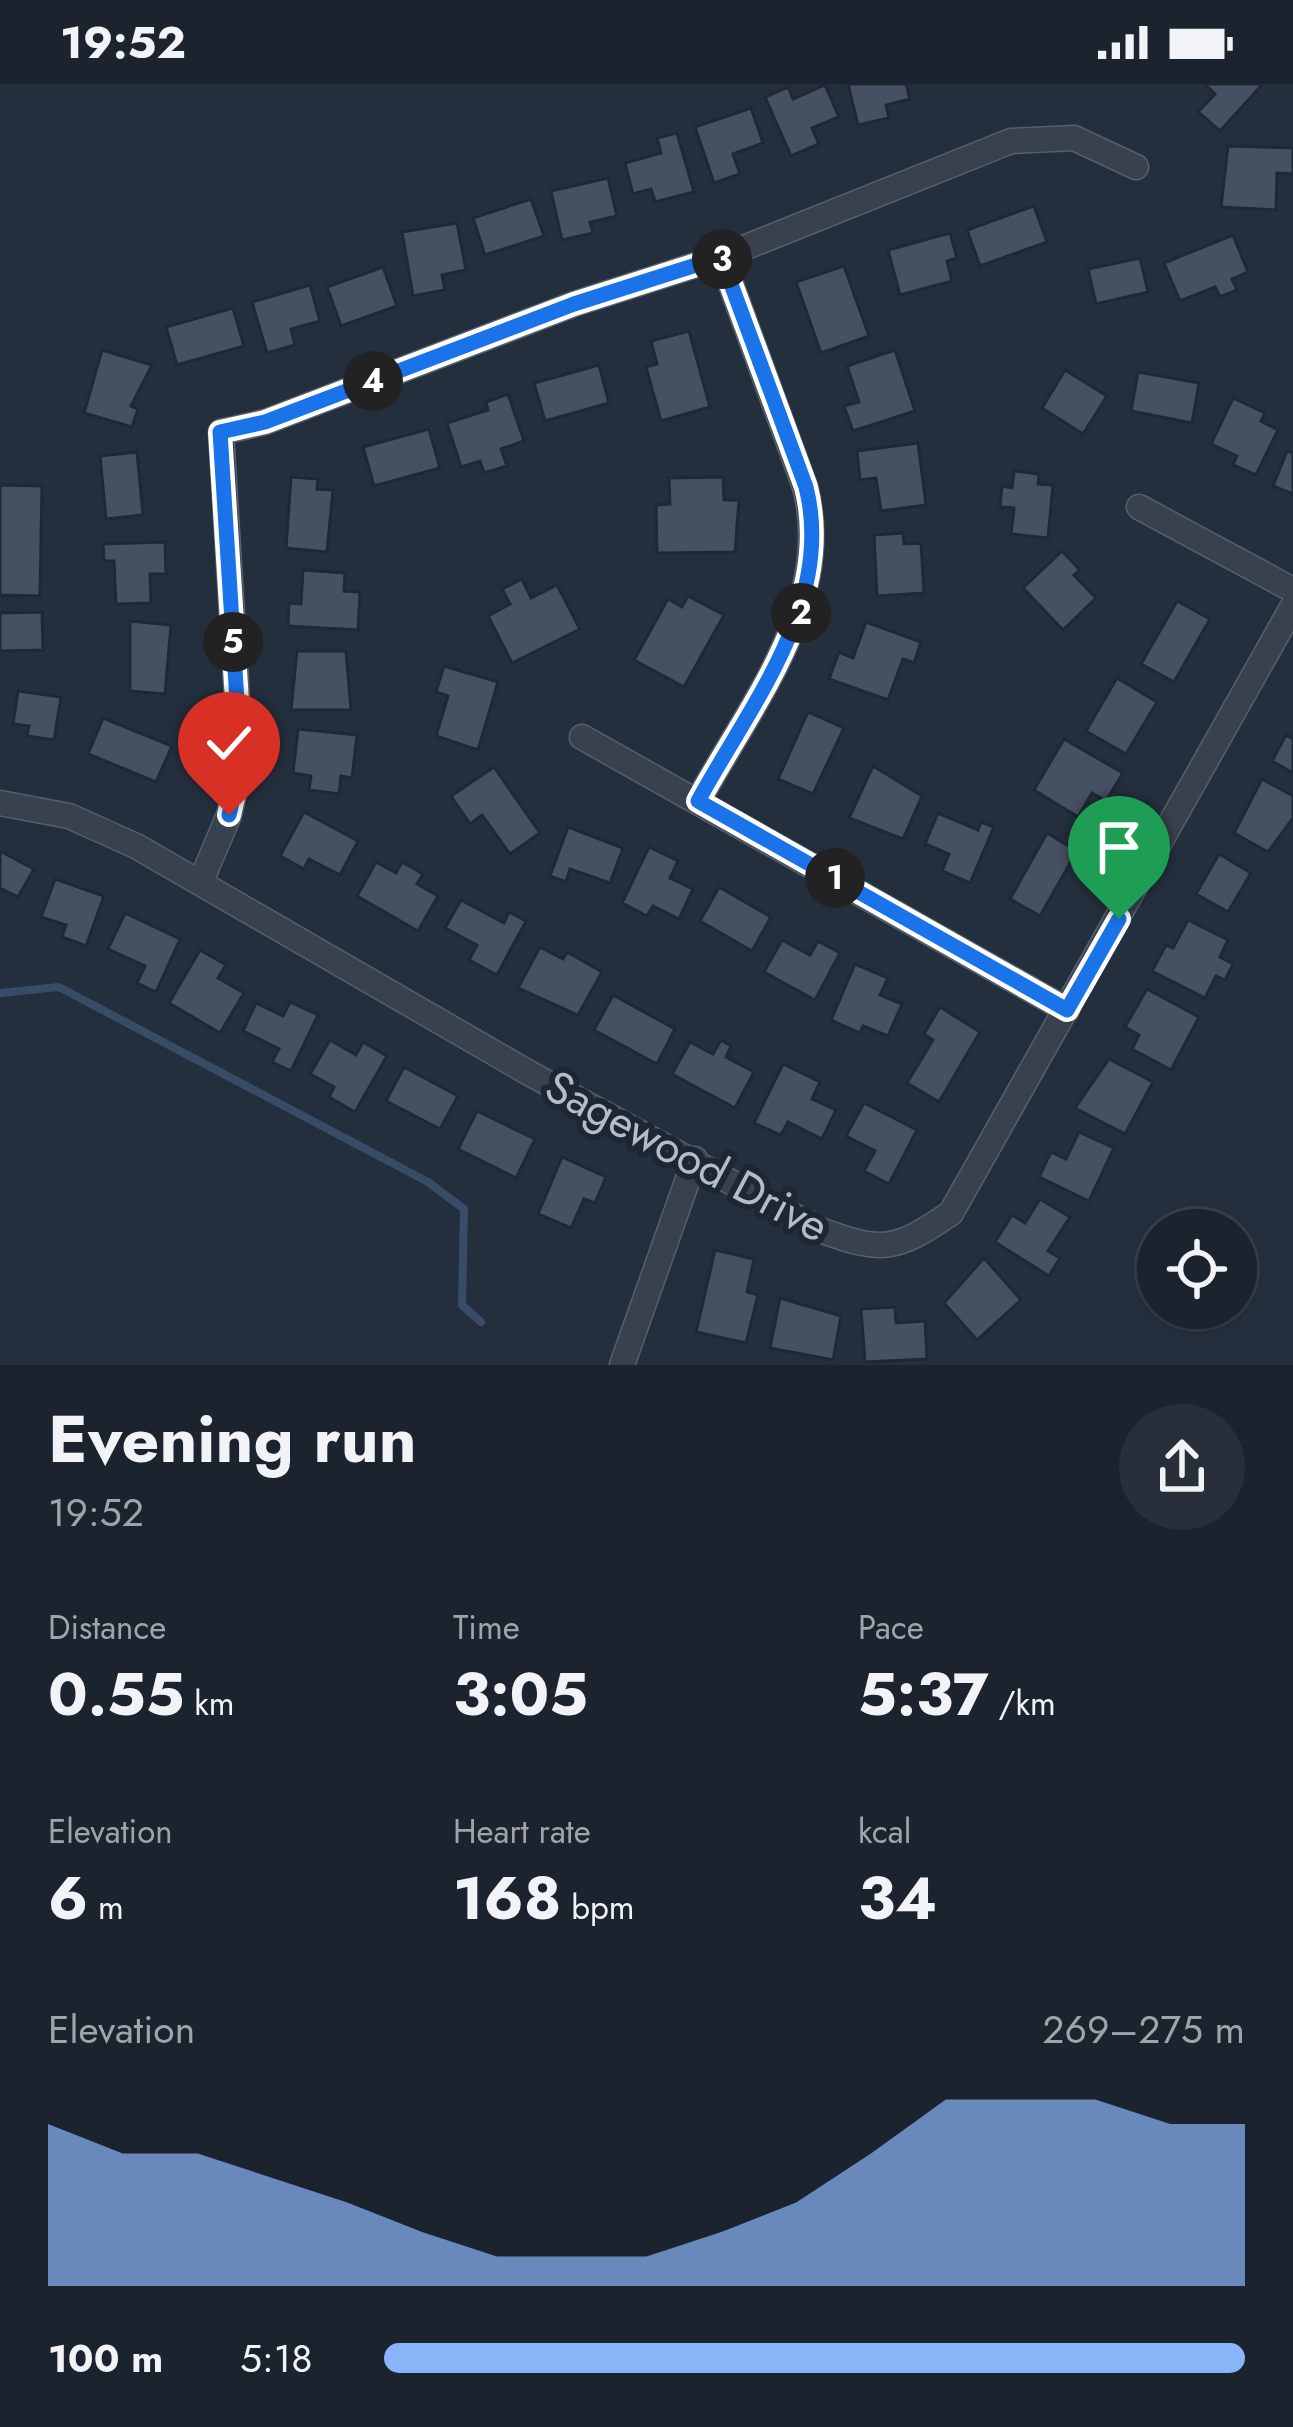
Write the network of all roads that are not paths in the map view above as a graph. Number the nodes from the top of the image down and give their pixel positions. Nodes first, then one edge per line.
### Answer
1 (1136, 167) dead end
2 (721, 257) junction
3 (1139, 507) dead end
4 (1293, 590) edge
5 (1293, 606) edge
6 (582, 737) dead end
7 (698, 801) junction
8 (0, 803) edge
9 (201, 881) junction
10 (1067, 1010) junction
11 (694, 1160) junction
12 (622, 1365) edge

1 - 2 street
2 - 7 street
2 - 9 street
3 - 4 street
5 - 10 street, Sagewood Drive
6 - 7 street
7 - 10 street
8 - 9 street, Sagewood Drive
9 - 11 street, Sagewood Drive
10 - 11 street, Sagewood Drive
11 - 12 street

